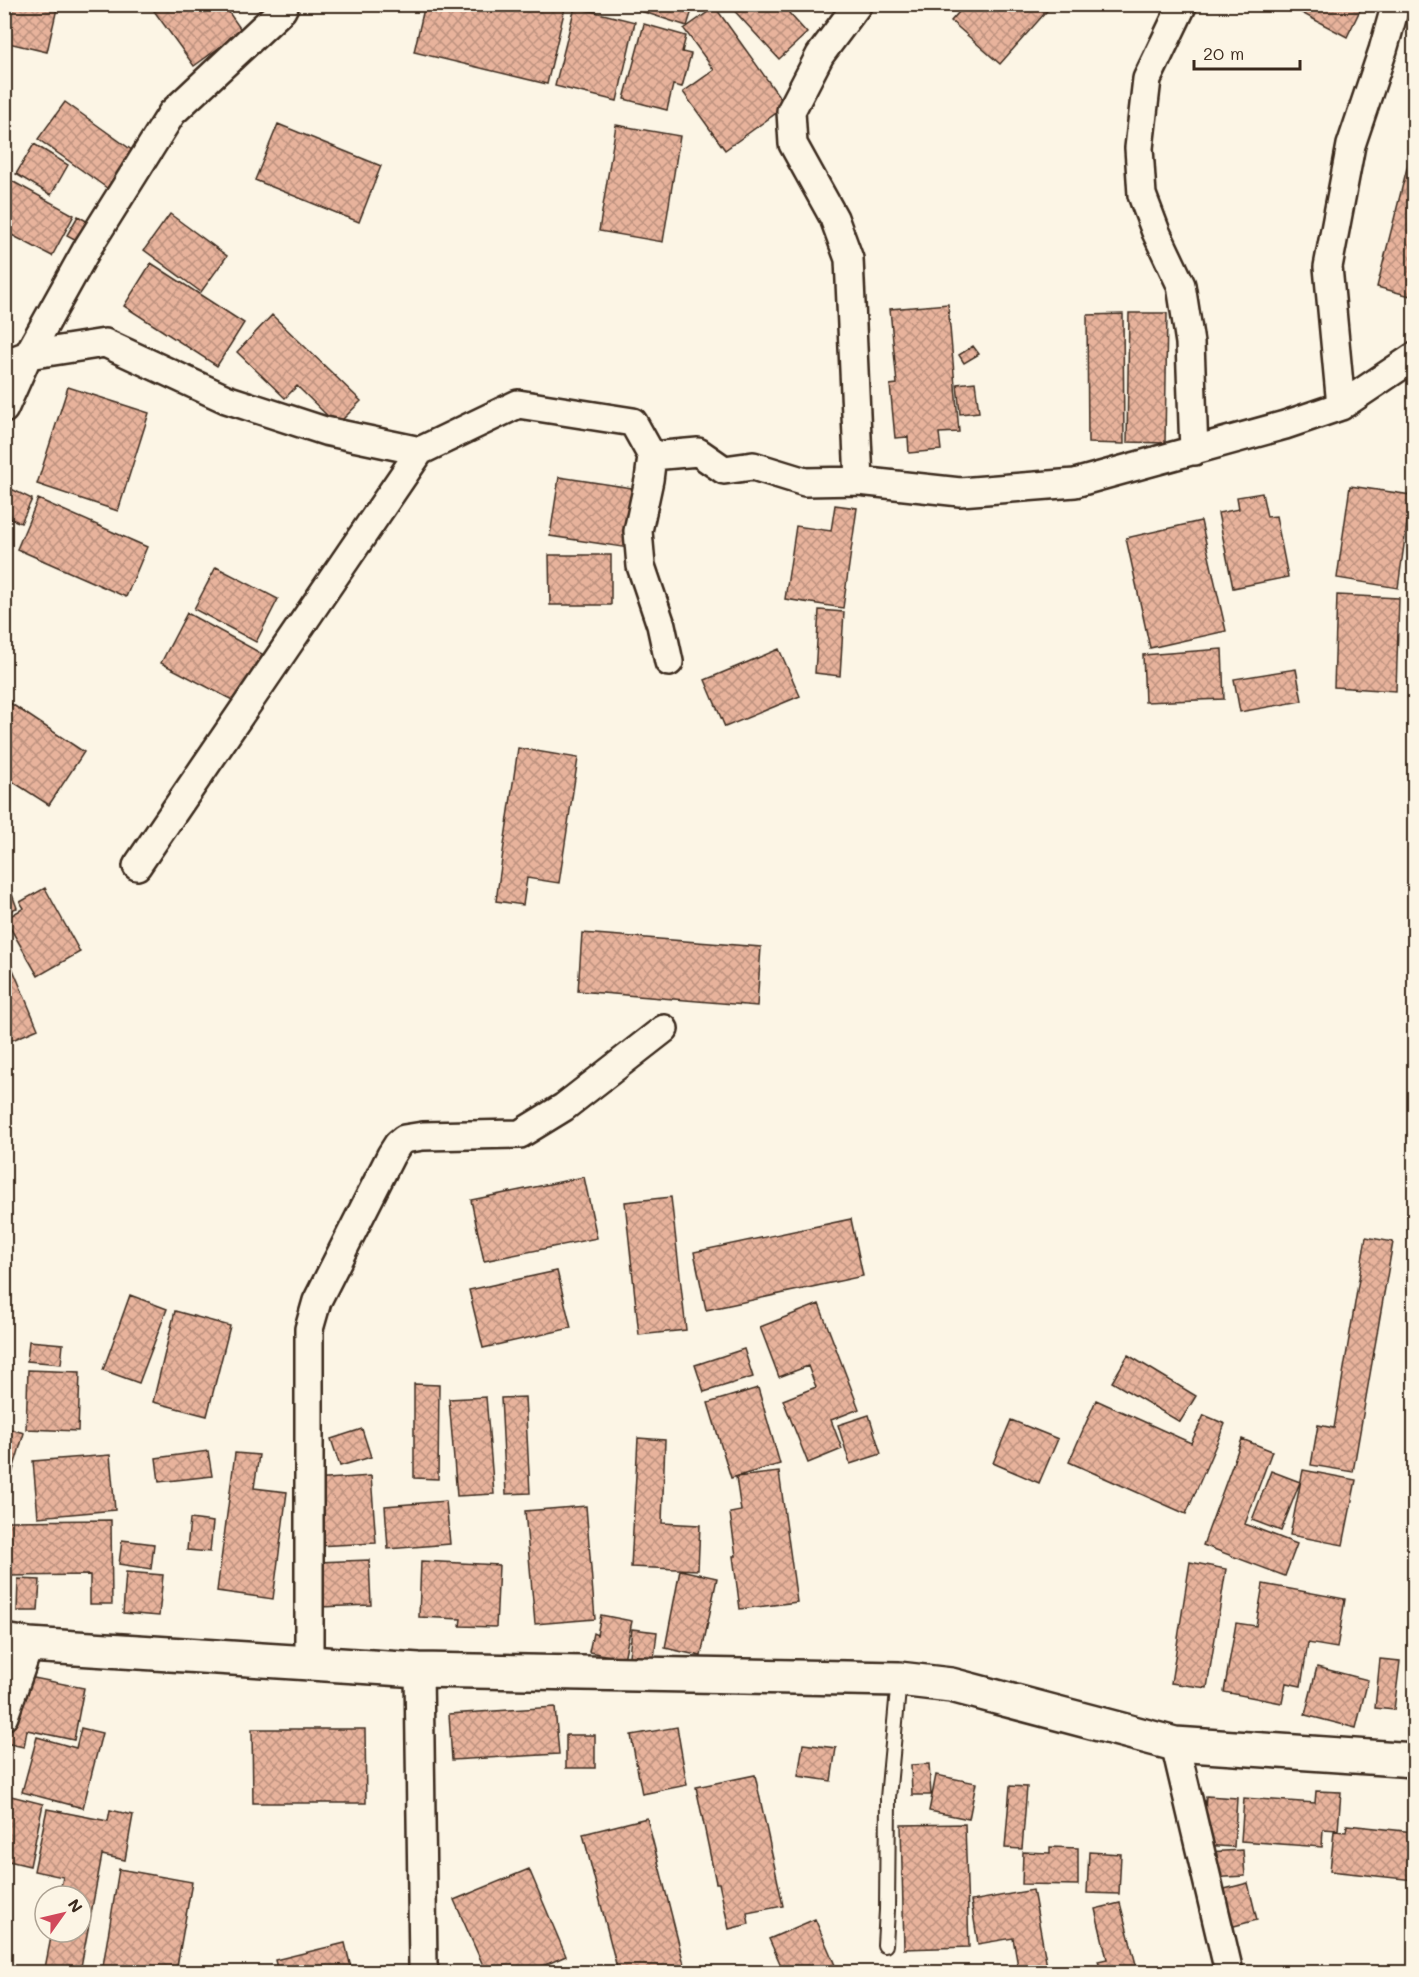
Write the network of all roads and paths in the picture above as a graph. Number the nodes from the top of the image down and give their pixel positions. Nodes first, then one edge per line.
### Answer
1 (858, 4) edge
2 (1183, 4) edge
3 (1396, 4) edge
4 (282, 6) edge
5 (1414, 357) edge
6 (16, 359) edge
7 (1341, 406) junction
8 (4, 409) edge
9 (420, 451) junction
10 (1194, 451) junction
11 (652, 456) junction
12 (859, 481) junction
13 (669, 662) dead end
14 (137, 866) dead end
15 (664, 1029) dead end
16 (16, 1643) edge
17 (309, 1664) junction
18 (418, 1670) junction
19 (899, 1679) junction
20 (4, 1716) edge
21 (1174, 1744) junction
22 (1414, 1760) edge
23 (885, 1945) dead end
24 (425, 1972) edge
25 (1229, 1972) edge

1 - 12 street
2 - 10 street
3 - 7 street
4 - 6 street
5 - 7 street
6 - 8 street
6 - 9 street
7 - 10 street
9 - 11 street
9 - 14 street
10 - 12 street
11 - 12 street
11 - 13 street
15 - 17 street
16 - 17 street
16 - 20 street
17 - 18 street
18 - 19 street
18 - 24 street
19 - 21 street
19 - 23 lane
21 - 22 street
21 - 25 street

